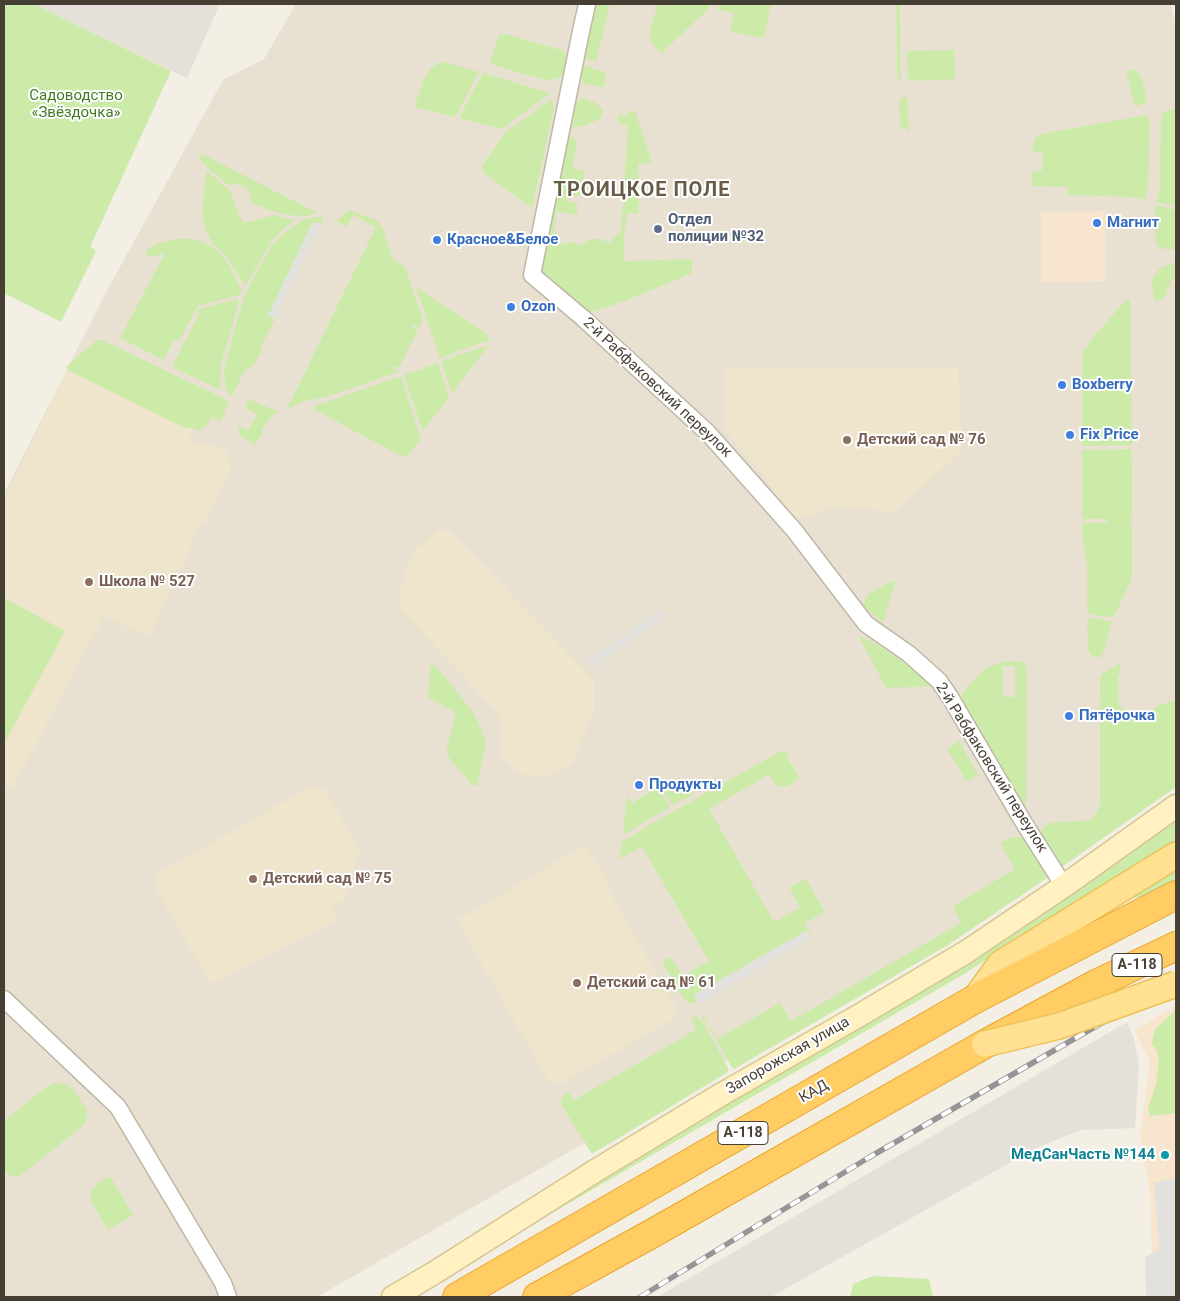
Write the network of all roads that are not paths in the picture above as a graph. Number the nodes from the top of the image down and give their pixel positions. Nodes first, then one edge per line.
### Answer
1 (587, 4) edge
2 (1176, 806) edge
3 (1176, 855) edge
4 (1064, 886) junction
5 (1176, 895) edge
6 (1176, 946) edge
7 (1176, 984) edge
8 (4, 999) edge
9 (975, 999) junction
10 (985, 1044) junction
11 (228, 1297) edge
12 (393, 1297) edge
13 (457, 1297) edge
14 (536, 1297) edge

1 - 4 street, 2-й Рабфаковский переулок
2 - 4 street, Запорожская улица
3 - 9 main road
4 - 12 street, Запорожская улица
5 - 9 highway, КАД / А-118
6 - 10 highway, А-118, bridge
7 - 10 main road, bridge
8 - 11 street
9 - 13 highway, КАД / А-118
10 - 14 highway, А-118

